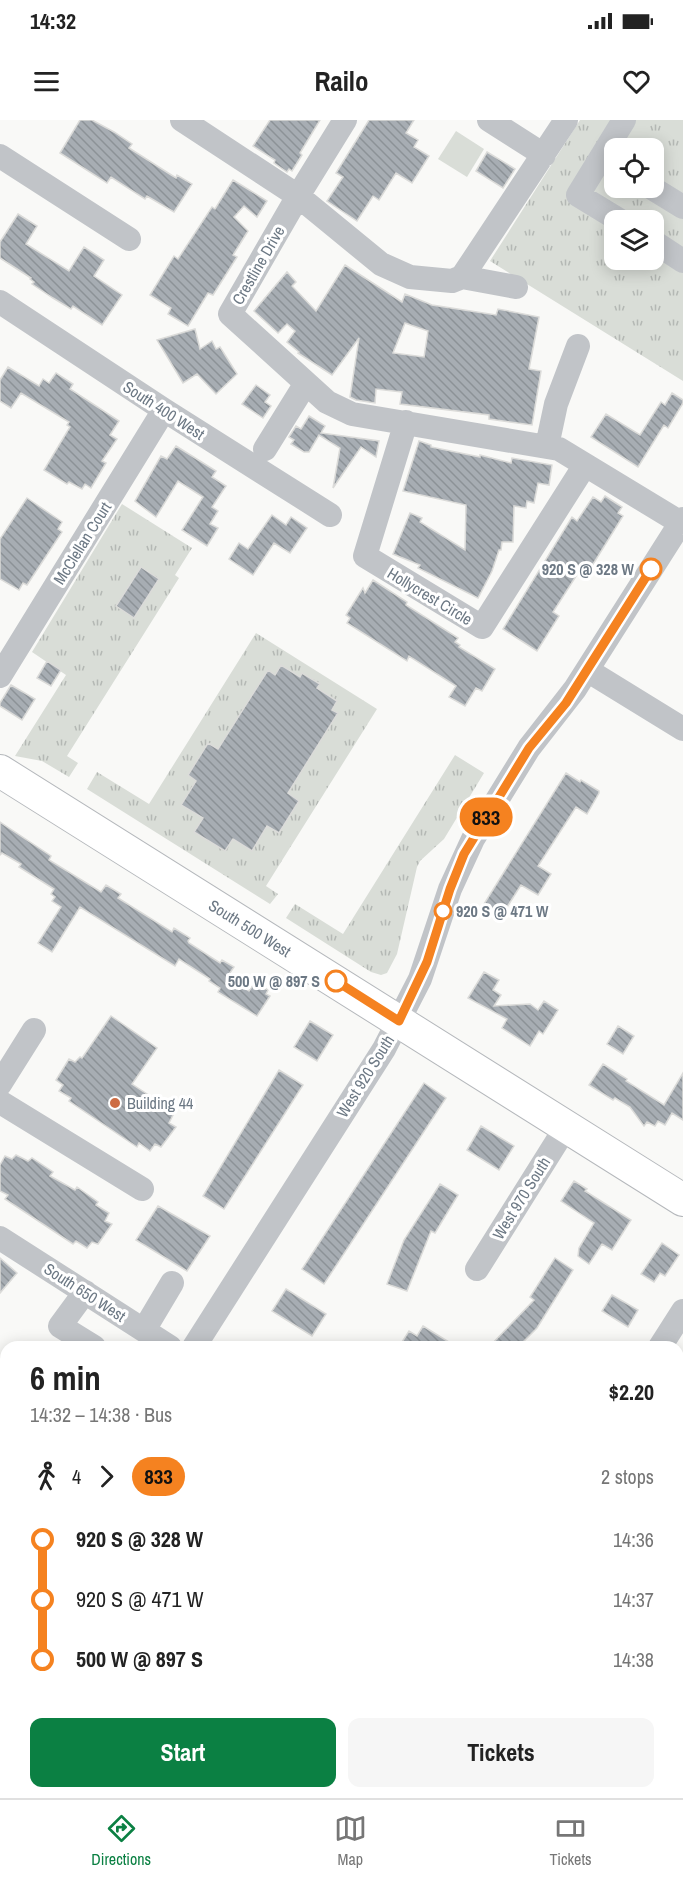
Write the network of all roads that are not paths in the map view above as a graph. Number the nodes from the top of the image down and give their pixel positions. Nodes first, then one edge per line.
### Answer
1 (182, 120) edge
2 (345, 120) edge
3 (489, 120) edge
4 (566, 120) edge
5 (624, 120) edge
6 (617, 138) edge
7 (0, 156) edge
8 (544, 156) junction
9 (604, 165) edge
10 (664, 195) edge
11 (298, 196) junction
12 (683, 207) edge
13 (604, 211) edge
14 (129, 239) dead end
15 (664, 249) edge
16 (683, 261) edge
17 (462, 277) junction
18 (516, 287) dead end
19 (0, 302) edge
20 (578, 346) dead end
21 (306, 383) junction
22 (164, 410) junction
23 (406, 422) junction
24 (547, 446) junction
25 (265, 449) dead end
26 (585, 465) junction
27 (330, 515) dead end
28 (682, 521) edge
29 (673, 555) edge
30 (587, 670) junction
31 (0, 676) edge
32 (683, 729) edge
33 (0, 771) edge
34 (399, 1021) junction
35 (34, 1030) dead end
36 (0, 1084) edge
37 (0, 1102) edge
38 (566, 1127) junction
39 (142, 1189) dead end
40 (683, 1200) edge
41 (0, 1238) edge
42 (477, 1269) dead end
43 (172, 1283) dead end
44 (85, 1292) junction
45 (683, 1311) edge
46 (144, 1330) junction
47 (84, 1341) edge
48 (161, 1341) edge
49 (198, 1341) edge
50 (664, 1341) edge

1 - 11 street
2 - 11 street
3 - 8 street
4 - 8 street
5 - 6 street
7 - 14 street
8 - 17 street
9 - 13 street
10 - 12 street
11 - 17 street
11 - 21 street, Crestline Drive
15 - 16 street
17 - 18 street
19 - 22 street, South 400 West
20 - 24 street
21 - 23 street, Crestline Drive
21 - 25 street
22 - 27 street, South 400 West
22 - 31 street, McClellan Court
23 - 24 street, Crestline Drive
23 - 26 street, Hollycrest Circle
24 - 26 street, Crestline Drive
26 - 28 street, Crestline Drive
28 - 29 street, West 920 South
29 - 30 street, West 920 South
30 - 32 street
30 - 34 street, West 920 South
33 - 34 main road, South 500 West
34 - 38 main road, South 500 West
34 - 49 street, West 920 South
35 - 36 street
37 - 39 street
38 - 40 main road, South 500 West
38 - 42 street, West 970 South
41 - 44 street, South 650 West
43 - 46 street
44 - 46 street, South 650 West
44 - 47 street
45 - 50 street
46 - 48 street, South 650 West

